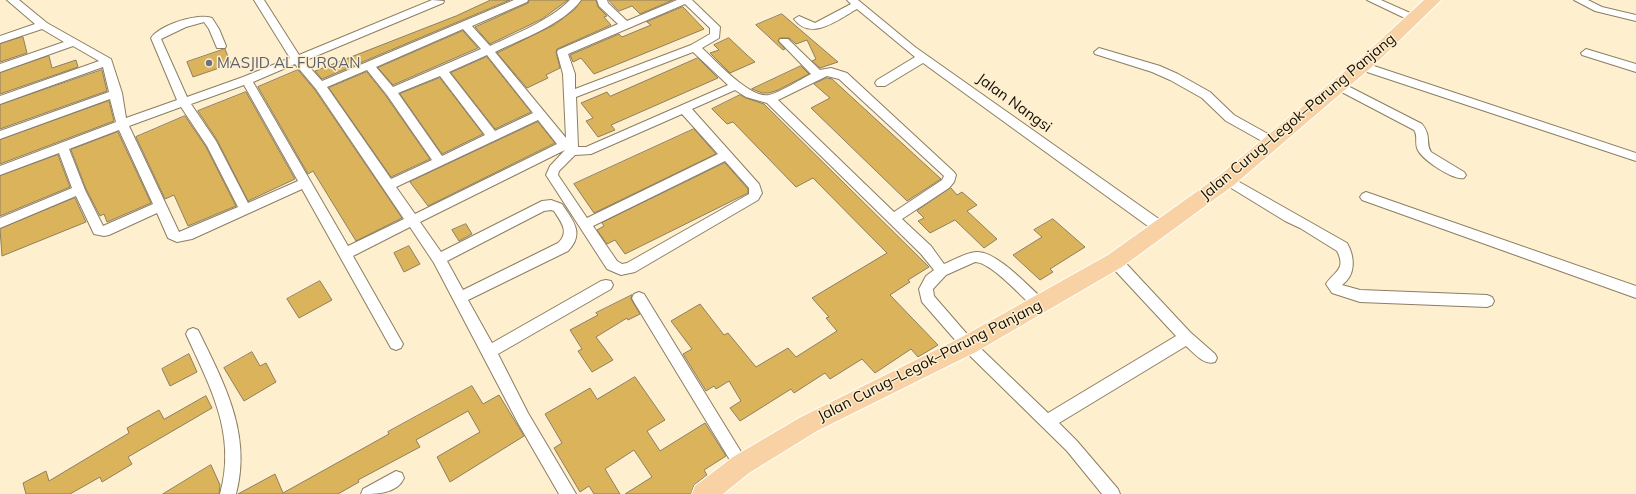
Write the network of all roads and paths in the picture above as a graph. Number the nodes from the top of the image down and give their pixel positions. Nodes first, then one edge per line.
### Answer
1 (259, 0) edge
2 (523, 0) edge
3 (576, 0) edge
4 (602, 0) edge
5 (1372, 0) edge
6 (1433, 0) edge
7 (1579, 0) edge
8 (16, 1) edge
9 (439, 1) dead end
10 (854, 3) edge
11 (1636, 18) edge
12 (799, 19) dead end
13 (1415, 19) junction
14 (624, 24) junction
15 (43, 25) junction
16 (466, 26) junction
17 (0, 40) edge
18 (784, 41) dead end
19 (74, 42) junction
20 (221, 46) dead end
21 (695, 47) junction
22 (488, 50) junction
23 (1099, 52) dead end
24 (1586, 53) dead end
25 (924, 57) junction
26 (296, 60) junction
27 (107, 62) junction
28 (369, 66) junction
29 (1362, 66) junction
30 (0, 68) edge
31 (1636, 68) edge
32 (441, 70) junction
33 (818, 75) junction
34 (247, 80) junction
35 (881, 83) dead end
36 (1338, 85) junction
37 (320, 86) junction
38 (737, 86) junction
39 (391, 92) junction
40 (116, 93) junction
41 (571, 95) junction
42 (770, 99) junction
43 (0, 100) edge
44 (184, 102) junction
45 (684, 108) junction
46 (541, 114) junction
47 (122, 124) junction
48 (0, 135) edge
49 (492, 136) junction
50 (1273, 142) junction
51 (63, 148) junction
52 (569, 148) junction
53 (725, 156) junction
54 (1636, 157) edge
55 (439, 161) junction
56 (0, 171) edge
57 (1460, 175) dead end
58 (1227, 180) junction
59 (304, 183) junction
60 (388, 186) junction
61 (79, 190) junction
62 (1366, 197) dead end
63 (160, 206) junction
64 (245, 209) junction
65 (894, 218) junction
66 (412, 221) junction
67 (0, 223) edge
68 (584, 225) junction
69 (1161, 228) junction
70 (346, 253) junction
71 (439, 259) junction
72 (1115, 261) junction
73 (941, 271) junction
74 (606, 285) dead end
75 (1636, 292) edge
76 (459, 298) junction
77 (639, 298) dead end
78 (1487, 301) dead end
79 (1040, 305) junction
80 (193, 334) dead end
81 (1184, 336) junction
82 (396, 344) dead end
83 (968, 345) junction
84 (490, 352) junction
85 (1210, 358) dead end
86 (1047, 422) junction
87 (741, 465) junction
88 (396, 478) dead end
89 (228, 494) edge
90 (370, 494) edge
91 (568, 494) edge
92 (704, 494) edge
93 (1112, 494) edge

1 - 26 street
2 - 16 street
3 - 22 street
4 - 14 street
5 - 13 street
6 - 13 main road, Jalan Curug–Legok–Parung Panjang
7 - 11 street
8 - 15 street
9 - 26 street
10 - 12 street
10 - 25 street, Jalan Nangsi
13 - 29 main road, Jalan Curug–Legok–Parung Panjang
14 - 21 street
14 - 41 street
15 - 17 street
15 - 19 street
16 - 22 street
16 - 28 street
18 - 33 street
19 - 27 street
19 - 30 street
20 - 44 street
21 - 38 street
21 - 41 street
22 - 32 street
22 - 46 street
23 - 50 street
24 - 31 street
25 - 35 street
25 - 69 street, Jalan Nangsi
26 - 34 street
26 - 37 street
27 - 40 street
27 - 43 street
28 - 37 street
28 - 39 street
29 - 36 main road, Jalan Curug–Legok–Parung Panjang
29 - 54 street
32 - 39 street
32 - 49 street
33 - 42 street
33 - 65 street
34 - 44 street
34 - 59 street
36 - 50 main road, Jalan Curug–Legok–Parung Panjang
36 - 57 street
37 - 60 street
38 - 42 street
38 - 45 street
39 - 55 street
40 - 47 street
40 - 48 street
41 - 52 street
42 - 65 street
44 - 47 street
44 - 64 street
45 - 52 street
45 - 53 street
46 - 49 street
46 - 52 street
47 - 51 street
47 - 63 street
49 - 55 street
50 - 58 main road, Jalan Curug–Legok–Parung Panjang
51 - 56 street
51 - 61 street
52 - 66 street
52 - 68 street
53 - 68 street
53 - 68 street
55 - 60 street
58 - 69 main road, Jalan Curug–Legok–Parung Panjang
58 - 78 street
59 - 64 street
59 - 70 street
60 - 66 street
61 - 63 street
61 - 67 street
62 - 75 street
63 - 64 street
65 - 73 street
66 - 70 street
66 - 71 street
69 - 72 main road, Jalan Curug–Legok–Parung Panjang
70 - 82 street
71 - 76 street
71 - 76 street
72 - 79 main road, Jalan Curug–Legok–Parung Panjang
72 - 81 street
73 - 79 street
73 - 83 street
74 - 84 street
76 - 84 street
77 - 87 street
79 - 83 main road, Jalan Curug–Legok–Parung Panjang
80 - 89 street
81 - 85 street
81 - 86 street
83 - 86 street
83 - 87 main road, Jalan Curug–Legok–Parung Panjang
84 - 91 street
86 - 93 street
87 - 92 main road, Jalan Curug–Legok–Parung Panjang
88 - 90 street

